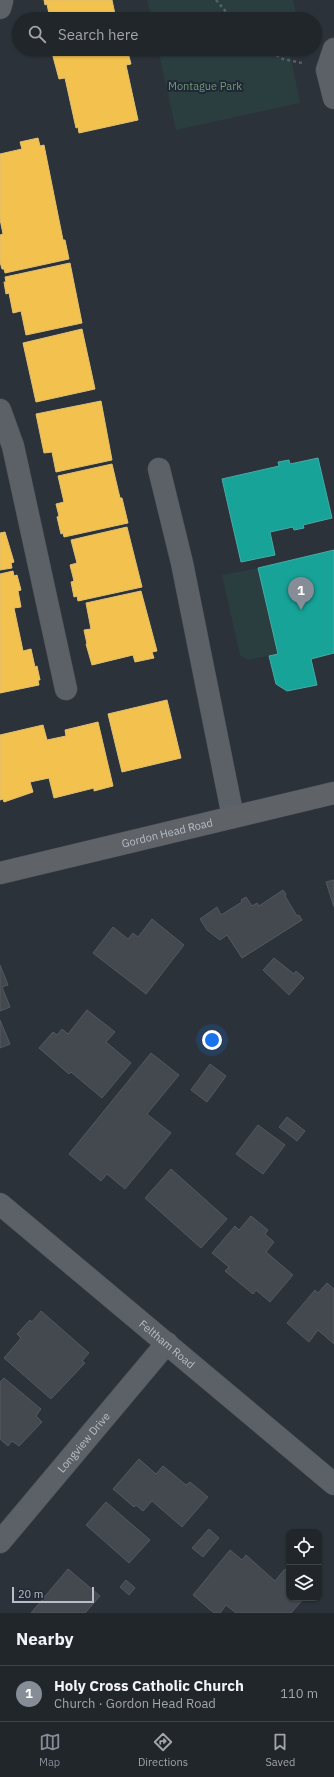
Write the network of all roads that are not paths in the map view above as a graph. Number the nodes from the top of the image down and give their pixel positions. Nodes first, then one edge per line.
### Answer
1 (332, 54) edge
2 (334, 98) edge
3 (0, 410) edge
4 (159, 469) dead end
5 (66, 689) dead end
6 (334, 793) edge
7 (232, 817) junction
8 (0, 873) edge
9 (0, 1204) edge
10 (167, 1343) junction
11 (334, 1484) edge
12 (0, 1542) edge

1 - 2 street
3 - 5 street
4 - 7 street
6 - 7 main road, Gordon Head Road
7 - 8 main road, Gordon Head Road
9 - 10 street, Feltham Road
10 - 11 street, Feltham Road
10 - 12 street, Longview Drive

